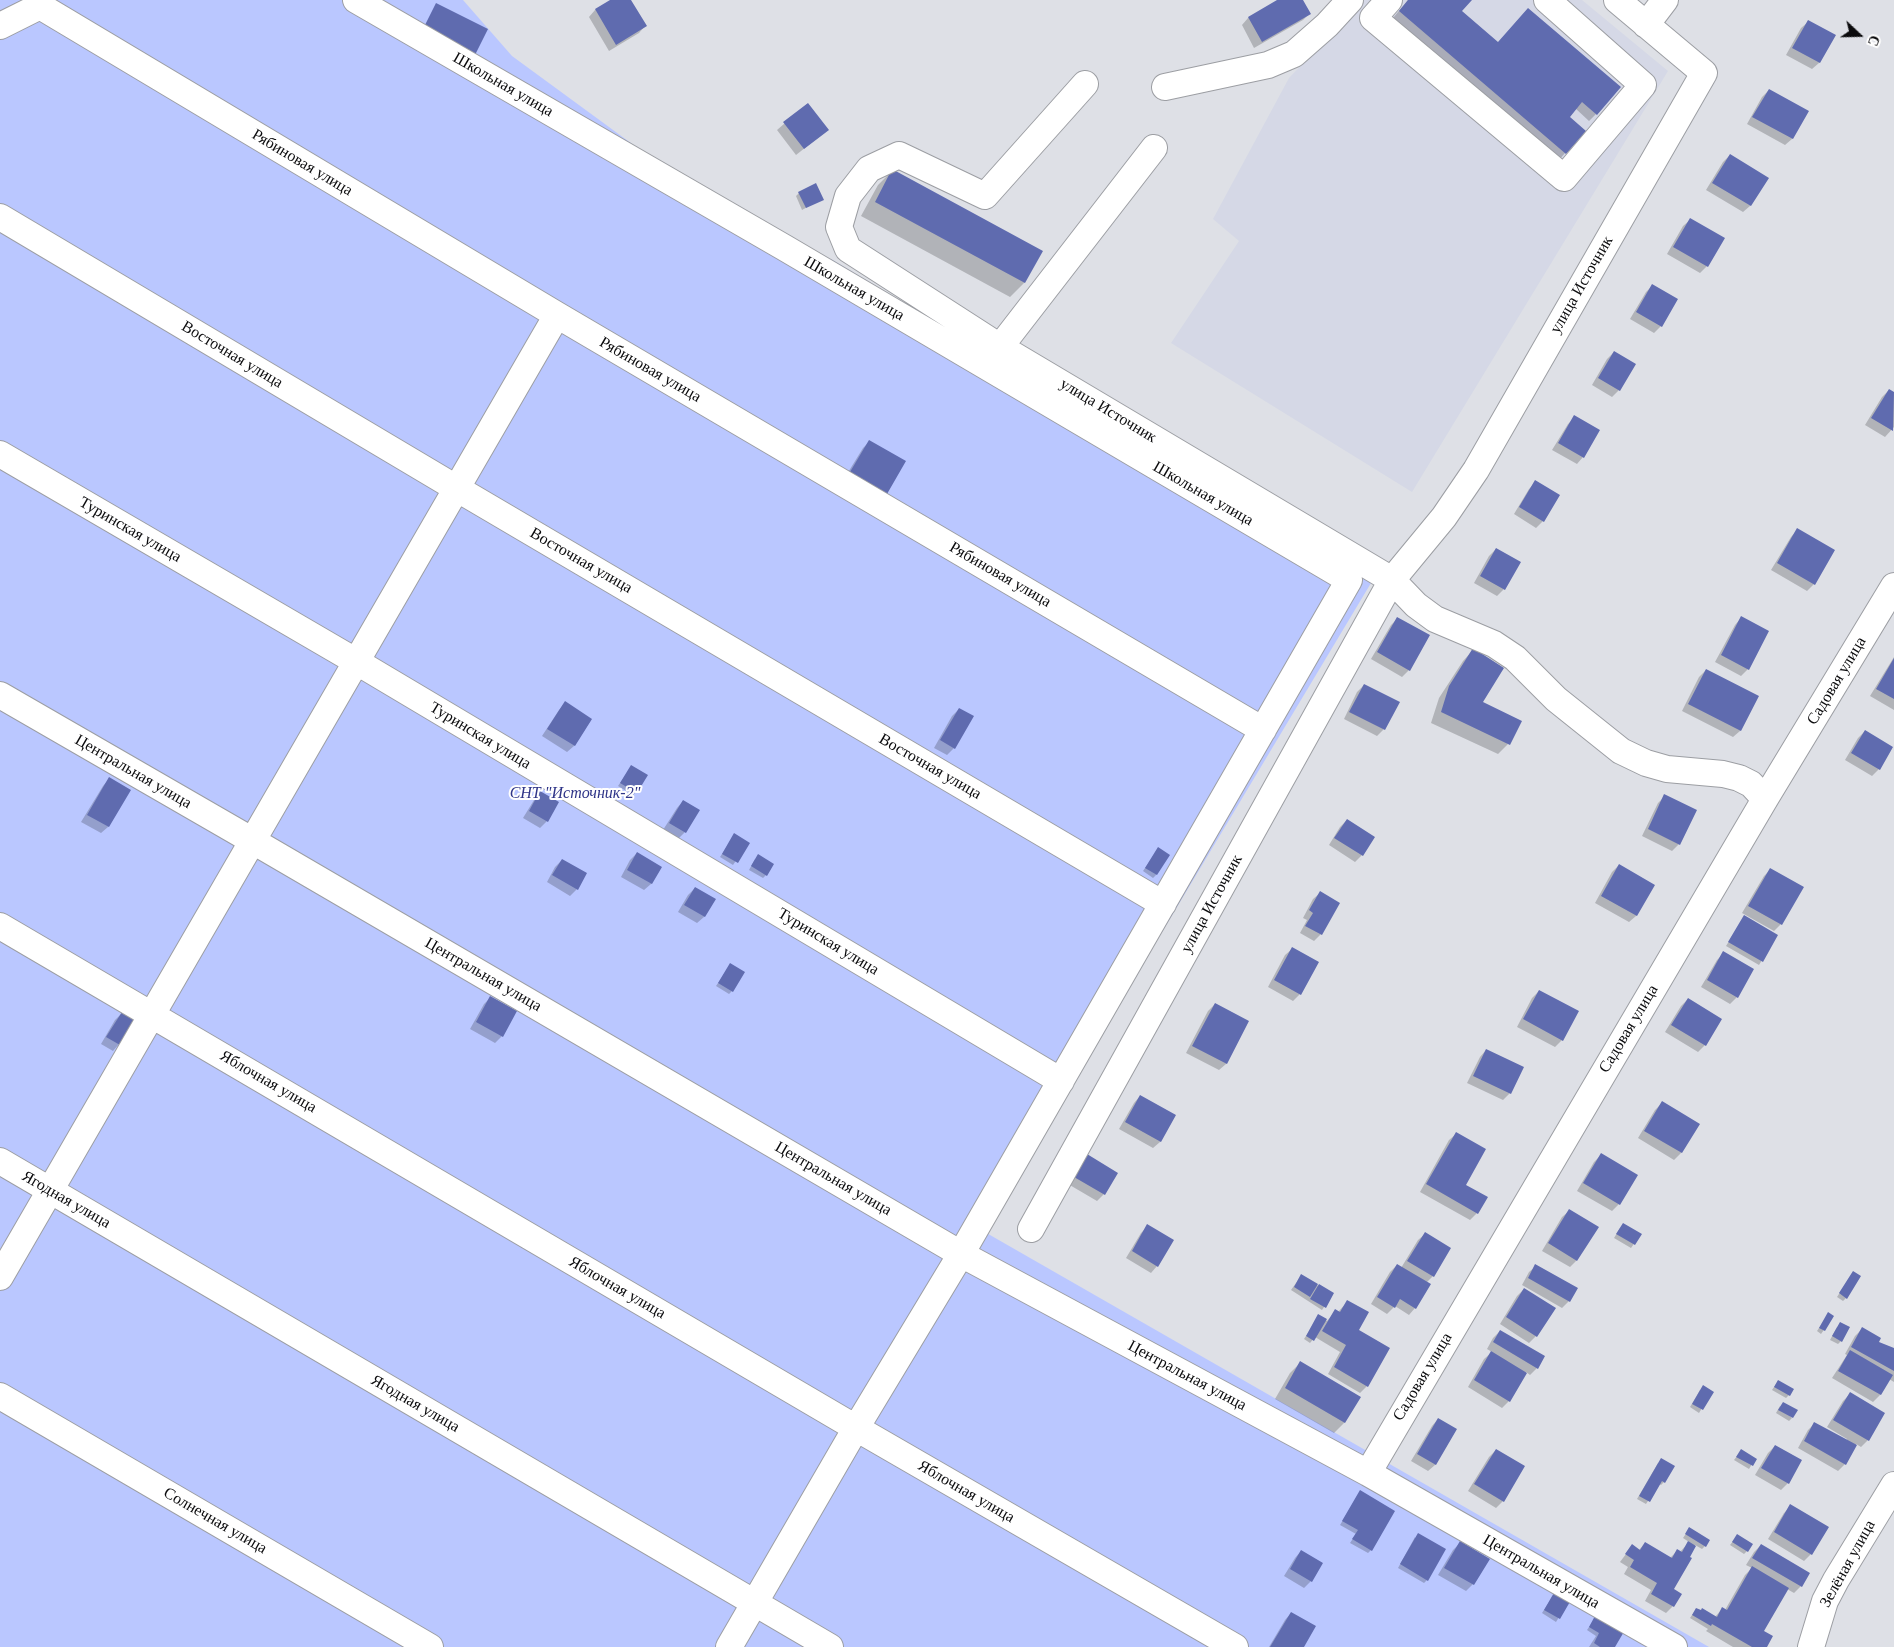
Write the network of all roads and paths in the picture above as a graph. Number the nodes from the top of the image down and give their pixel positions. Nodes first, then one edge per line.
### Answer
1 (356, 0) edge
2 (1350, 0) edge
3 (1389, 0) edge
4 (1547, 0) edge
5 (1617, 0) edge
6 (1665, 0) edge
7 (1646, 25) junction
8 (0, 26) edge
9 (1085, 84) dead end
10 (1165, 87) dead end
11 (1154, 148) dead end
12 (0, 217) edge
13 (557, 315) junction
14 (1000, 346) junction
15 (0, 454) edge
16 (456, 488) junction
17 (1392, 580) junction
18 (1894, 586) edge
19 (357, 662) junction
20 (0, 696) edge
21 (1263, 730) junction
22 (1765, 799) junction
23 (253, 841) junction
24 (1163, 904) junction
25 (0, 926) edge
26 (152, 1014) junction
27 (1061, 1081) junction
28 (0, 1161) edge
29 (50, 1191) junction
30 (1031, 1229) dead end
31 (961, 1254) junction
32 (0, 1277) edge
33 (0, 1396) edge
34 (856, 1428) junction
35 (1368, 1473) junction
36 (1894, 1486) edge
37 (754, 1602) junction
38 (430, 1647) edge
39 (729, 1647) edge
40 (830, 1647) edge
41 (1235, 1647) edge
42 (1674, 1647) edge
43 (1811, 1647) edge

1 - 21 street, Школьная улица
2 - 10 street
3 - 4 street
5 - 7 street
6 - 7 street
7 - 17 street, улица Источник
8 - 13 street, Рябиновая улица
9 - 14 street, улица Источник
11 - 14 street
12 - 16 street, Восточная улица
13 - 16 street
13 - 21 street, Рябиновая улица
14 - 17 street, улица Источник
15 - 19 street, Туринская улица
16 - 19 street
16 - 24 street, Восточная улица
17 - 22 street
17 - 30 street, улица Источник
18 - 22 street, Садовая улица
19 - 23 street
19 - 27 street, Туринская улица
20 - 23 street, Центральная улица
21 - 24 street
22 - 35 street, Садовая улица
23 - 26 street
23 - 31 street, Центральная улица
24 - 27 street
25 - 26 street, Яблочная улица
26 - 29 street
26 - 34 street, Яблочная улица
27 - 31 street
28 - 29 street, Ягодная улица
29 - 32 street
29 - 37 street, Ягодная улица
31 - 34 street
31 - 35 street, Центральная улица
33 - 38 street, Солнечная улица
34 - 37 street
34 - 41 street, Яблочная улица
35 - 42 street, Центральная улица
36 - 43 street, Зелёная улица
37 - 39 street
37 - 40 street, Ягодная улица

